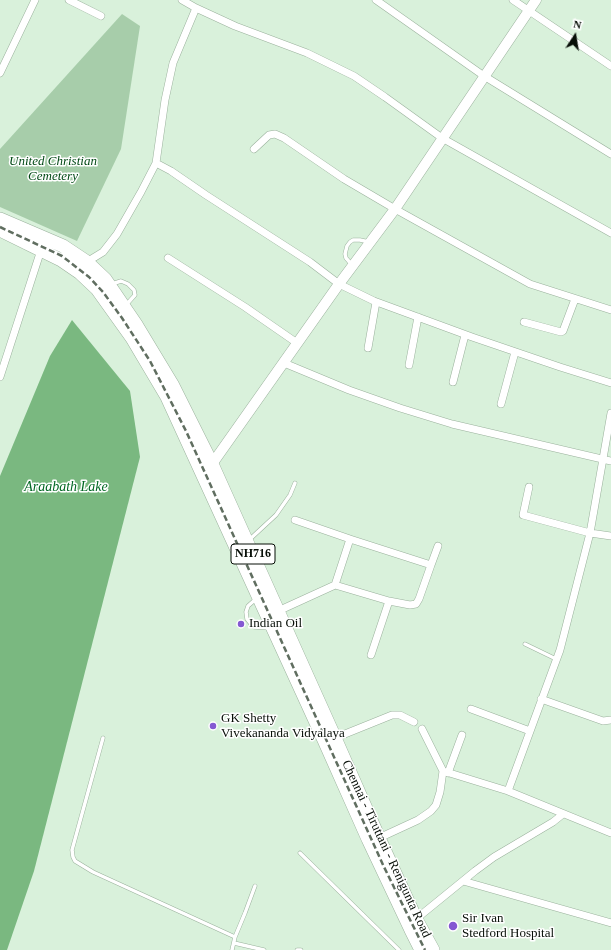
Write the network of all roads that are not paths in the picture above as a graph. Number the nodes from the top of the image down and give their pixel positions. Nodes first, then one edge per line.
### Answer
1 (35, 0) edge
2 (69, 0) edge
3 (182, 0) edge
4 (376, 0) edge
5 (513, 0) edge
6 (536, 0) edge
7 (196, 8) junction
8 (528, 11) junction
9 (101, 16) dead end
10 (611, 66) edge
11 (0, 73) edge
12 (484, 76) junction
13 (442, 138) junction
14 (254, 149) dead end
15 (611, 154) edge
16 (156, 163) junction
17 (395, 209) junction
18 (0, 219) edge
19 (0, 230) edge
20 (611, 233) edge
21 (370, 243) junction
22 (41, 250) junction
23 (168, 258) dead end
24 (87, 262) junction
25 (352, 266) junction
26 (74, 269) junction
27 (339, 284) junction
28 (109, 285) junction
29 (575, 299) junction
30 (376, 302) junction
31 (124, 307) junction
32 (611, 310) edge
33 (418, 317) junction
34 (524, 322) dead end
35 (465, 335) junction
36 (297, 343) junction
37 (368, 348) dead end
38 (515, 352) junction
39 (284, 363) junction
40 (409, 365) dead end
41 (0, 377) edge
42 (453, 382) dead end
43 (611, 383) edge
44 (501, 404) dead end
45 (611, 413) edge
46 (603, 460) junction
47 (611, 462) edge
48 (212, 464) junction
49 (200, 469) junction
50 (295, 483) dead end
51 (529, 487) dead end
52 (295, 520) dead end
53 (590, 533) junction
54 (611, 536) edge
55 (350, 539) junction
56 (247, 542) junction
57 (438, 546) dead end
58 (431, 565) junction
59 (335, 585) junction
60 (259, 597) junction
61 (389, 601) junction
62 (278, 611) junction
63 (273, 628) junction
64 (526, 644) dead end
65 (371, 655) dead end
66 (556, 659) junction
67 (542, 699) junction
68 (471, 709) dead end
69 (611, 720) edge
70 (414, 722) dead end
71 (422, 729) dead end
72 (530, 731) junction
73 (462, 735) dead end
74 (103, 738) dead end
75 (335, 738) junction
76 (445, 772) junction
77 (508, 791) junction
78 (563, 814) junction
79 (611, 833) edge
80 (379, 838) junction
81 (300, 853) dead end
82 (463, 881) junction
83 (255, 886) dead end
84 (416, 918) junction
85 (611, 923) edge
86 (235, 937) junction
87 (234, 943) junction
88 (232, 950) edge
89 (264, 950) edge
90 (297, 950) edge
91 (301, 950) edge
92 (398, 950) edge
93 (421, 950) edge
94 (433, 950) edge

1 - 11 street
2 - 9 street
3 - 7 street
4 - 12 street
5 - 8 street
6 - 8 street
7 - 13 street
7 - 16 street
8 - 10 street
8 - 12 street
12 - 13 street
12 - 15 street
13 - 17 street
13 - 20 street
14 - 17 street
16 - 24 street
16 - 27 street
17 - 21 street
17 - 29 street
18 - 24 highway, Chennai - Tiruttani - Renigunta Road / NH716
19 - 22 highway, Chennai - Tiruttani - Renigunta Road / NH716
21 - 25 street
21 - 25 lane
22 - 26 highway, Chennai - Tiruttani - Renigunta Road / NH716
22 - 41 street
23 - 36 street
24 - 26 street
24 - 28 highway, Chennai - Tiruttani - Renigunta Road / NH716
25 - 27 street
26 - 49 highway, Chennai - Tiruttani - Renigunta Road / NH716
27 - 30 street
27 - 36 street
28 - 31 highway, Chennai - Tiruttani - Renigunta Road / NH716
28 - 31 lane
29 - 32 street
29 - 34 street
30 - 33 street
30 - 37 street
31 - 48 highway, Chennai - Tiruttani - Renigunta Road / NH716
33 - 35 street
33 - 40 street
35 - 38 street
35 - 42 street
36 - 39 street
38 - 43 street
38 - 44 street
39 - 46 street
39 - 48 street
45 - 46 street
46 - 47 street
46 - 53 street
48 - 49 street
48 - 56 highway, Chennai - Tiruttani - Renigunta Road / NH716
49 - 60 highway, Chennai - Tiruttani - Renigunta Road / NH716
50 - 56 lane
51 - 53 street
52 - 55 street
53 - 54 street
53 - 66 street
55 - 58 street
55 - 59 street
56 - 62 highway, Chennai - Tiruttani - Renigunta Road / NH716
57 - 58 street
58 - 61 street
59 - 61 street
59 - 62 street
60 - 63 highway, Chennai - Tiruttani - Renigunta Road / NH716
60 - 63 lane
61 - 65 street
62 - 75 highway, Chennai - Tiruttani - Renigunta Road / NH716
63 - 93 highway, Chennai - Tiruttani - Renigunta Road / NH716
64 - 66 lane
66 - 67 street
67 - 69 street
67 - 72 street
68 - 72 street
70 - 75 street
71 - 76 street
72 - 77 street
73 - 76 street
74 - 86 lane
75 - 80 highway, Chennai - Tiruttani - Renigunta Road / NH716
76 - 77 street
76 - 80 street
77 - 78 street
78 - 79 street
78 - 82 street
80 - 84 highway, Chennai - Tiruttani - Renigunta Road / NH716
81 - 92 lane
82 - 84 street
82 - 85 street
83 - 86 lane
84 - 94 highway, Chennai - Tiruttani - Renigunta Road / NH716
86 - 87 lane
87 - 88 lane
87 - 89 lane
90 - 91 lane

